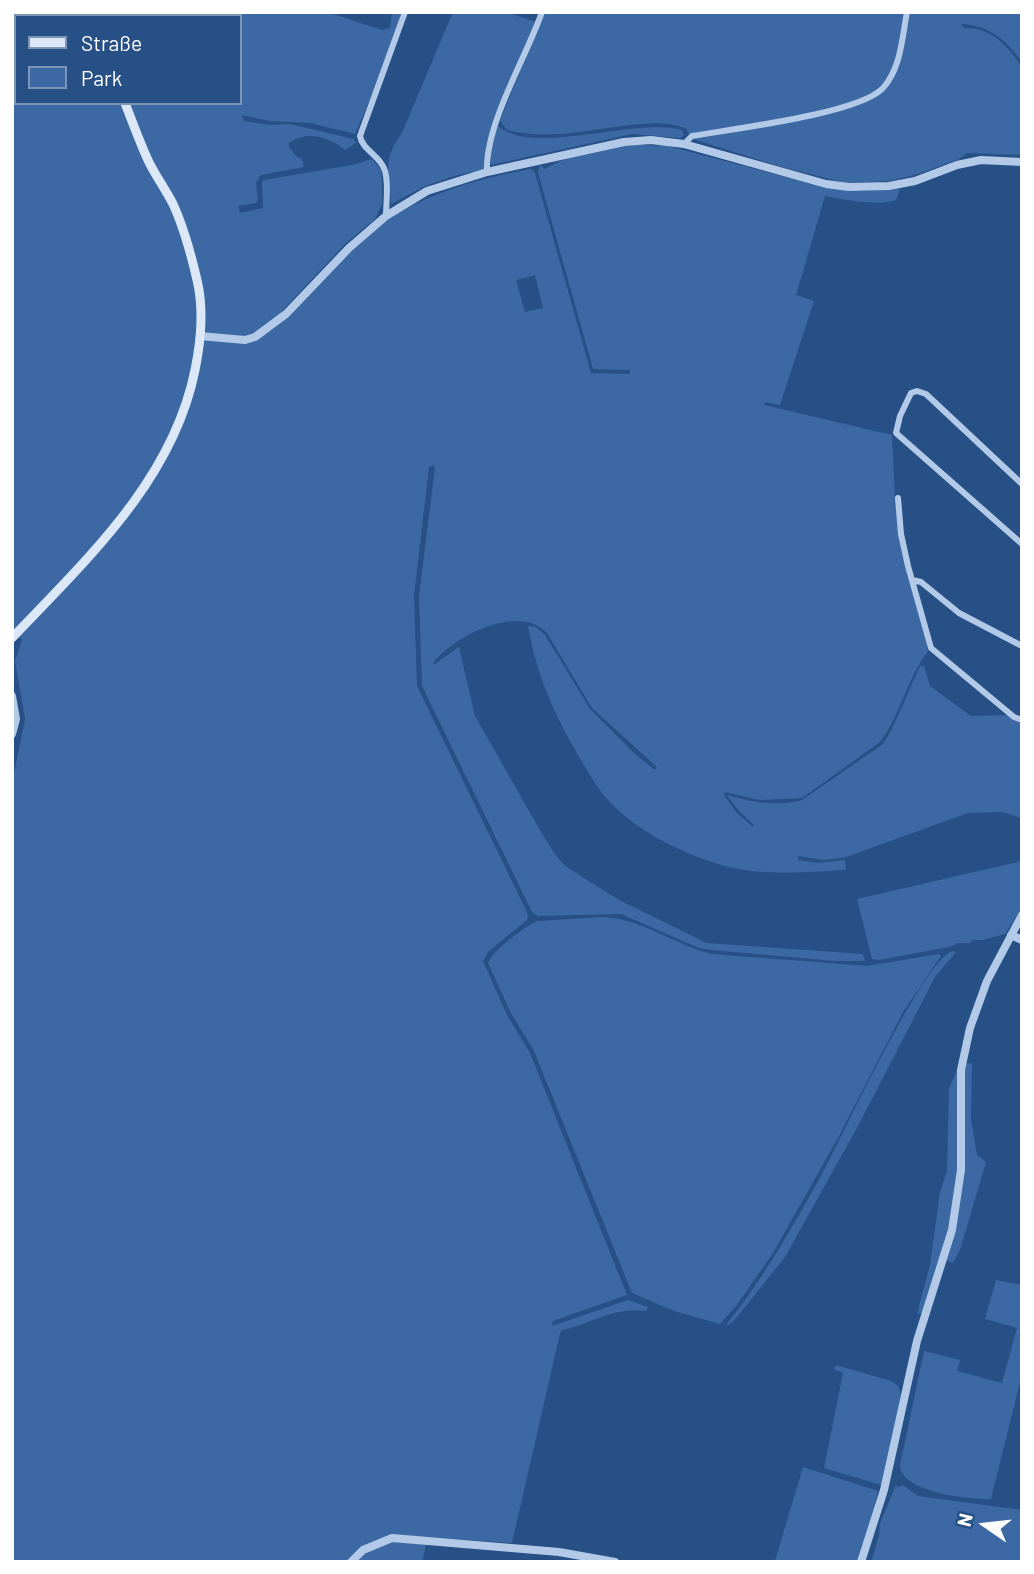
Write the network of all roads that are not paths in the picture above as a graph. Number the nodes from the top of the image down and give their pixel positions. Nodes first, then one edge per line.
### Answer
1 (405, 12) edge
2 (542, 12) edge
3 (907, 12) edge
4 (126, 105) edge
5 (684, 144) junction
6 (1022, 162) edge
7 (488, 172) junction
8 (386, 216) junction
9 (200, 336) junction
10 (1022, 484) edge
11 (898, 498) dead end
12 (1022, 544) edge
13 (912, 580) junction
14 (12, 638) edge
15 (1022, 646) edge
16 (12, 696) edge
17 (1022, 720) edge
18 (12, 734) edge
19 (1022, 915) edge
20 (1011, 935) junction
21 (1022, 940) edge
22 (351, 1562) edge
23 (615, 1562) edge
24 (861, 1562) edge

1 - 8 street
2 - 7 street
3 - 5 street
4 - 9 main road
5 - 6 street
5 - 7 street
7 - 8 street
8 - 9 street
9 - 14 main road
10 - 12 street
11 - 13 street
13 - 15 street
13 - 17 street
16 - 18 street
19 - 20 street
20 - 21 street
20 - 24 street
22 - 23 street

